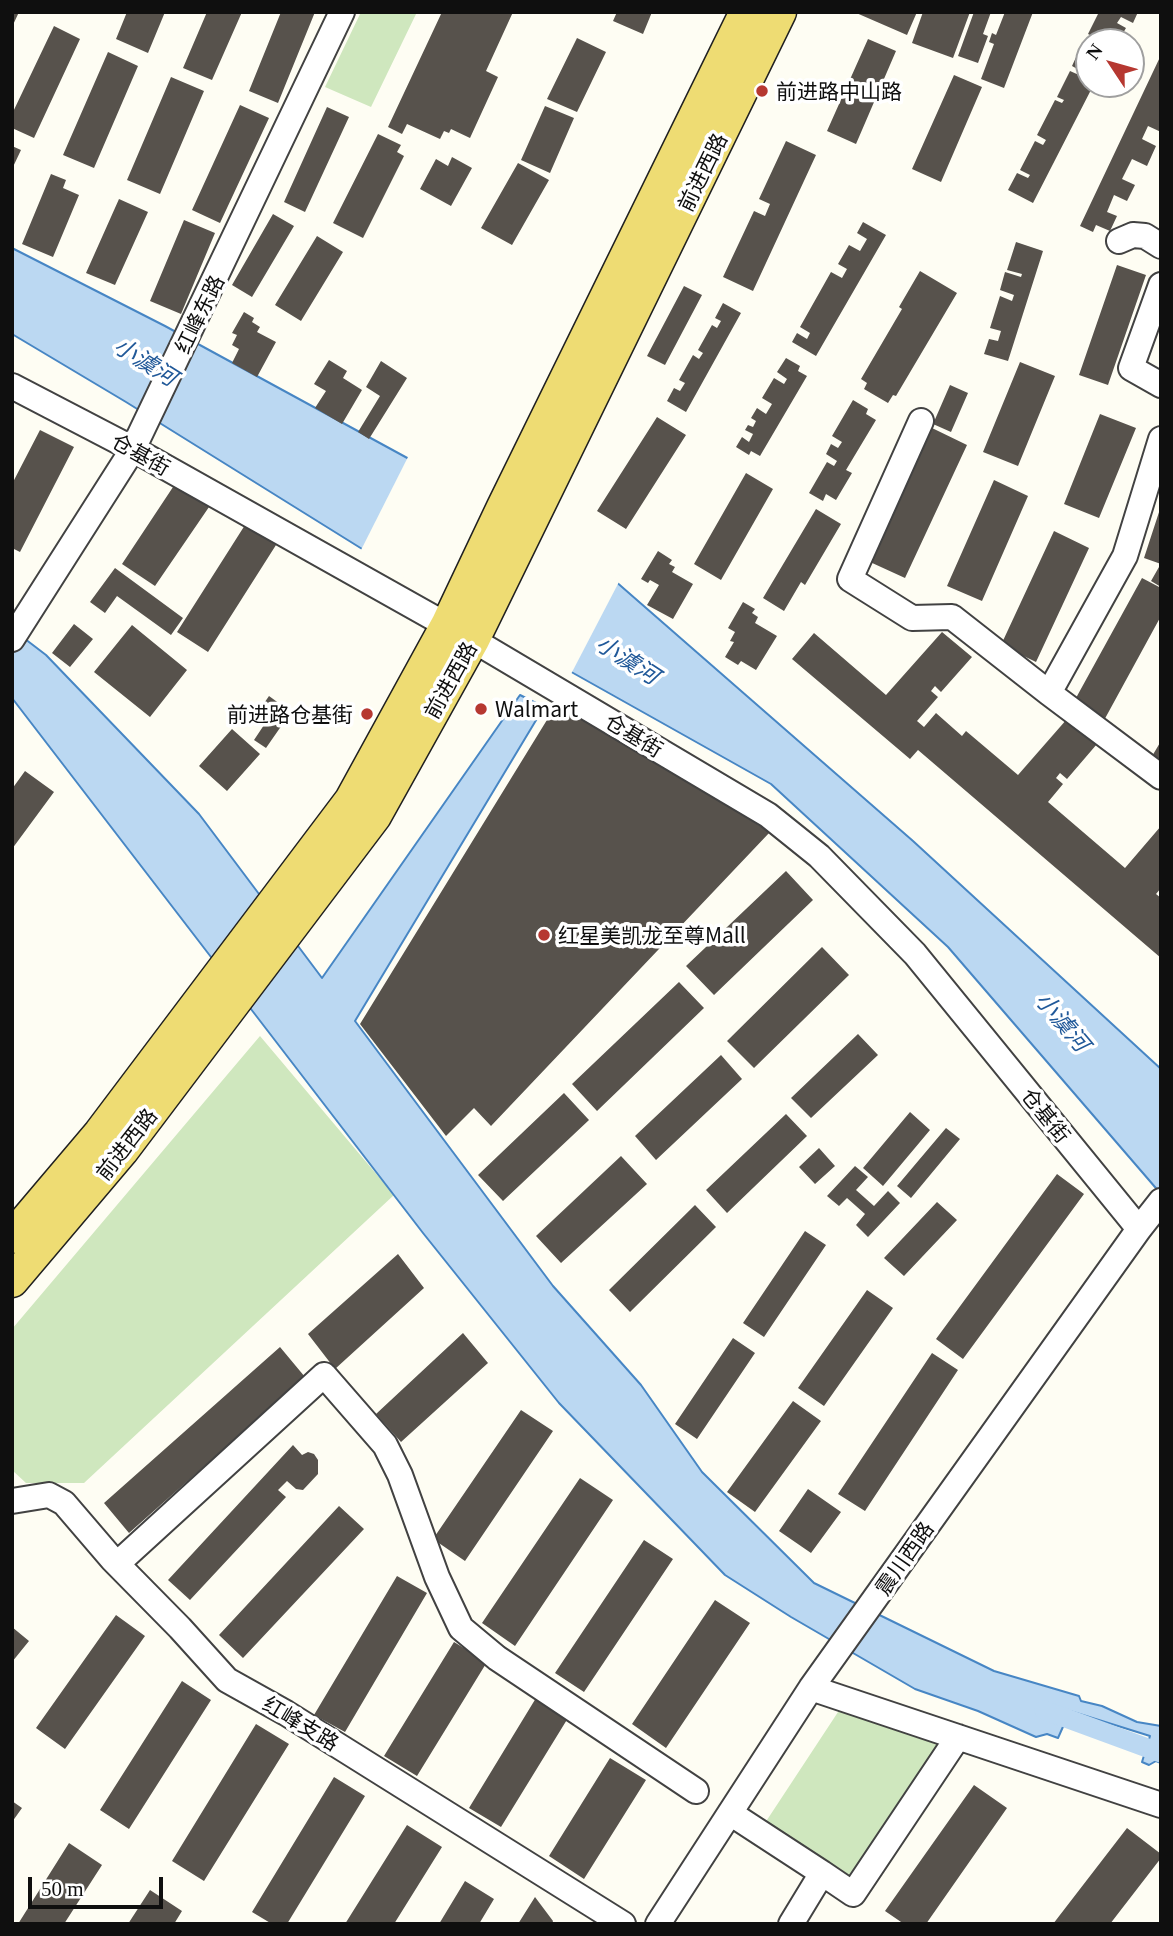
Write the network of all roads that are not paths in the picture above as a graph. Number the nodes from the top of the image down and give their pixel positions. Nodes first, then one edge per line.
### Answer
1 (342, 12) edge
2 (746, 12) edge
3 (780, 12) edge
4 (1119, 240) dead end
5 (1161, 246) edge
6 (1161, 285) edge
7 (1161, 385) edge
8 (12, 386) edge
9 (921, 421) dead end
10 (1161, 439) edge
11 (138, 440) junction
12 (464, 625) junction
13 (19, 630) edge
14 (1049, 693) junction
15 (1161, 777) edge
16 (219, 999) junction
17 (1161, 1201) edge
18 (1139, 1228) junction
19 (12, 1237) edge
20 (12, 1281) edge
21 (12, 1501) edge
22 (117, 1564) junction
23 (811, 1688) junction
24 (958, 1737) junction
25 (696, 1791) dead end
26 (1161, 1805) edge
27 (730, 1813) junction
28 (822, 1874) junction
29 (623, 1924) edge
30 (658, 1924) edge
31 (791, 1924) edge

1 - 11 street, 红峰东路
2 - 12 main road, 前进西路
3 - 12 main road, 前进西路
4 - 5 street
6 - 7 street
8 - 11 street, 仓基街
9 - 14 street
10 - 14 street
11 - 12 street, 仓基街
11 - 13 street, 红峰东路
12 - 16 main road, 前进西路
12 - 16 main road, 前进西路
12 - 18 street, 仓基街
14 - 15 street
16 - 19 main road, 前进西路
16 - 20 main road, 前进西路
17 - 18 street, 震川西路
18 - 23 street, 震川西路
21 - 22 street, 红峰支路
22 - 25 street
22 - 29 street, 红峰支路
23 - 24 street
23 - 27 street, 震川西路
24 - 26 street
24 - 28 street
27 - 28 street
27 - 30 street, 震川西路
28 - 31 street

